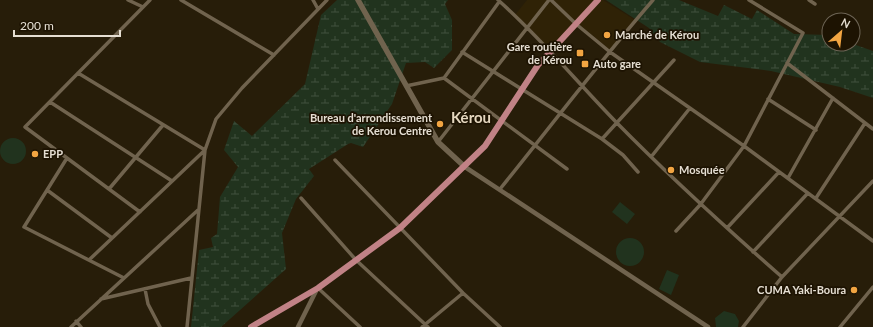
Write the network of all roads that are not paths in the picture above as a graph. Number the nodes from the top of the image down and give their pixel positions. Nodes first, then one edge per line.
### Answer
1 (128, 0) edge
2 (150, 0) edge
3 (182, 0) edge
4 (313, 0) edge
5 (327, 0) edge
6 (358, 0) edge
7 (550, 0) edge
8 (598, 0) edge
9 (653, 0) edge
10 (749, 0) edge
11 (809, 0) edge
12 (498, 1) edge
13 (815, 4) dead end
14 (143, 7) junction
15 (318, 9) junction
16 (576, 24) junction
17 (527, 28) junction
18 (462, 52) junction
19 (550, 52) junction
20 (610, 52) junction
21 (274, 55) junction
22 (674, 60) dead end
23 (787, 63) junction
24 (493, 71) junction
25 (78, 73) junction
26 (444, 78) junction
27 (654, 82) junction
28 (406, 86) junction
29 (582, 87) junction
30 (522, 89) junction
31 (472, 98) junction
32 (833, 98) junction
33 (768, 99) junction
34 (50, 102) junction
35 (690, 108) junction
36 (562, 114) junction
37 (502, 120) junction
38 (617, 123) junction
39 (865, 123) junction
40 (163, 125) junction
41 (873, 129) edge
42 (816, 130) junction
43 (602, 139) junction
44 (438, 142) junction
45 (536, 146) junction
46 (744, 146) junction
47 (205, 150) junction
48 (651, 157) junction
49 (67, 158) junction
50 (136, 158) junction
51 (335, 160) dead end
52 (465, 167) junction
53 (567, 169) dead end
54 (638, 172) dead end
55 (779, 172) junction
56 (788, 178) junction
57 (172, 181) junction
58 (873, 181) edge
59 (109, 189) junction
60 (500, 189) junction
61 (47, 190) junction
62 (808, 193) junction
63 (301, 198) dead end
64 (816, 198) junction
65 (700, 204) junction
66 (198, 210) junction
67 (140, 212) junction
68 (840, 216) junction
69 (400, 228) junction
70 (727, 228) junction
71 (676, 231) dead end
72 (112, 238) junction
73 (873, 241) edge
74 (753, 252) junction
75 (89, 260) junction
76 (356, 260) junction
77 (782, 277) junction
78 (124, 278) junction
79 (191, 278) junction
80 (873, 287) edge
81 (318, 288) junction
82 (145, 289) junction
83 (463, 293) junction
84 (100, 299) junction
85 (76, 322) junction
86 (425, 326) edge
87 (71, 327) edge
88 (81, 327) edge
89 (160, 327) edge
90 (187, 327) edge
91 (251, 327) edge
92 (298, 327) edge
93 (360, 327) edge
94 (500, 327) edge
95 (708, 327) edge
96 (742, 327) edge
97 (840, 327) edge

1 - 14 street
2 - 14 street
3 - 21 street
4 - 15 street
5 - 15 street
6 - 28 main road
7 - 16 street
7 - 17 street
8 - 16 main road
9 - 20 street
10 - 23 street
11 - 13 street
12 - 17 street
12 - 18 street
14 - 25 street
15 - 21 street
16 - 19 main road
16 - 20 street
17 - 19 street
17 - 24 street
18 - 24 street
18 - 26 street
19 - 29 street
19 - 30 main road
20 - 27 street
20 - 29 street
21 - 47 street
22 - 27 street
23 - 32 street
23 - 33 street
24 - 30 street
24 - 31 street
25 - 34 street
25 - 40 street
26 - 28 street
26 - 31 street
27 - 35 street
27 - 38 street
28 - 44 main road
29 - 36 street
29 - 38 street
30 - 36 street
30 - 37 main road
31 - 37 street
31 - 44 street
32 - 39 street
32 - 42 street
33 - 42 street
33 - 46 street
34 - 49 street
34 - 50 street
35 - 46 street
35 - 48 street
36 - 43 street
36 - 45 street
37 - 45 street
37 - 52 main road
38 - 43 street
38 - 48 street
39 - 41 street
39 - 64 street
40 - 47 street
40 - 50 street
42 - 56 street
43 - 54 street
44 - 52 main road
45 - 53 street
45 - 60 street
46 - 55 street
46 - 65 street
47 - 57 street
47 - 66 street
48 - 65 street
49 - 59 street
49 - 61 street
50 - 57 street
50 - 59 street
51 - 69 street
52 - 60 street
52 - 69 main road
55 - 56 street
55 - 70 street
56 - 62 street
57 - 67 street
58 - 68 street
59 - 67 street
60 - 95 street
61 - 72 street
61 - 75 street
62 - 64 street
62 - 74 street
63 - 76 street
64 - 68 street
65 - 70 street
65 - 71 street
66 - 78 street
66 - 79 street
67 - 72 street
68 - 73 street
68 - 77 street
69 - 76 main road
69 - 83 street
70 - 74 street
72 - 75 street
74 - 77 street
75 - 78 street
76 - 81 main road
76 - 86 street
77 - 96 street
78 - 84 street
79 - 82 street
79 - 90 street
80 - 97 street
81 - 91 main road
81 - 92 street
81 - 93 street
82 - 84 street
82 - 89 street
83 - 86 street
83 - 94 street
84 - 85 street
85 - 87 street
85 - 88 street

